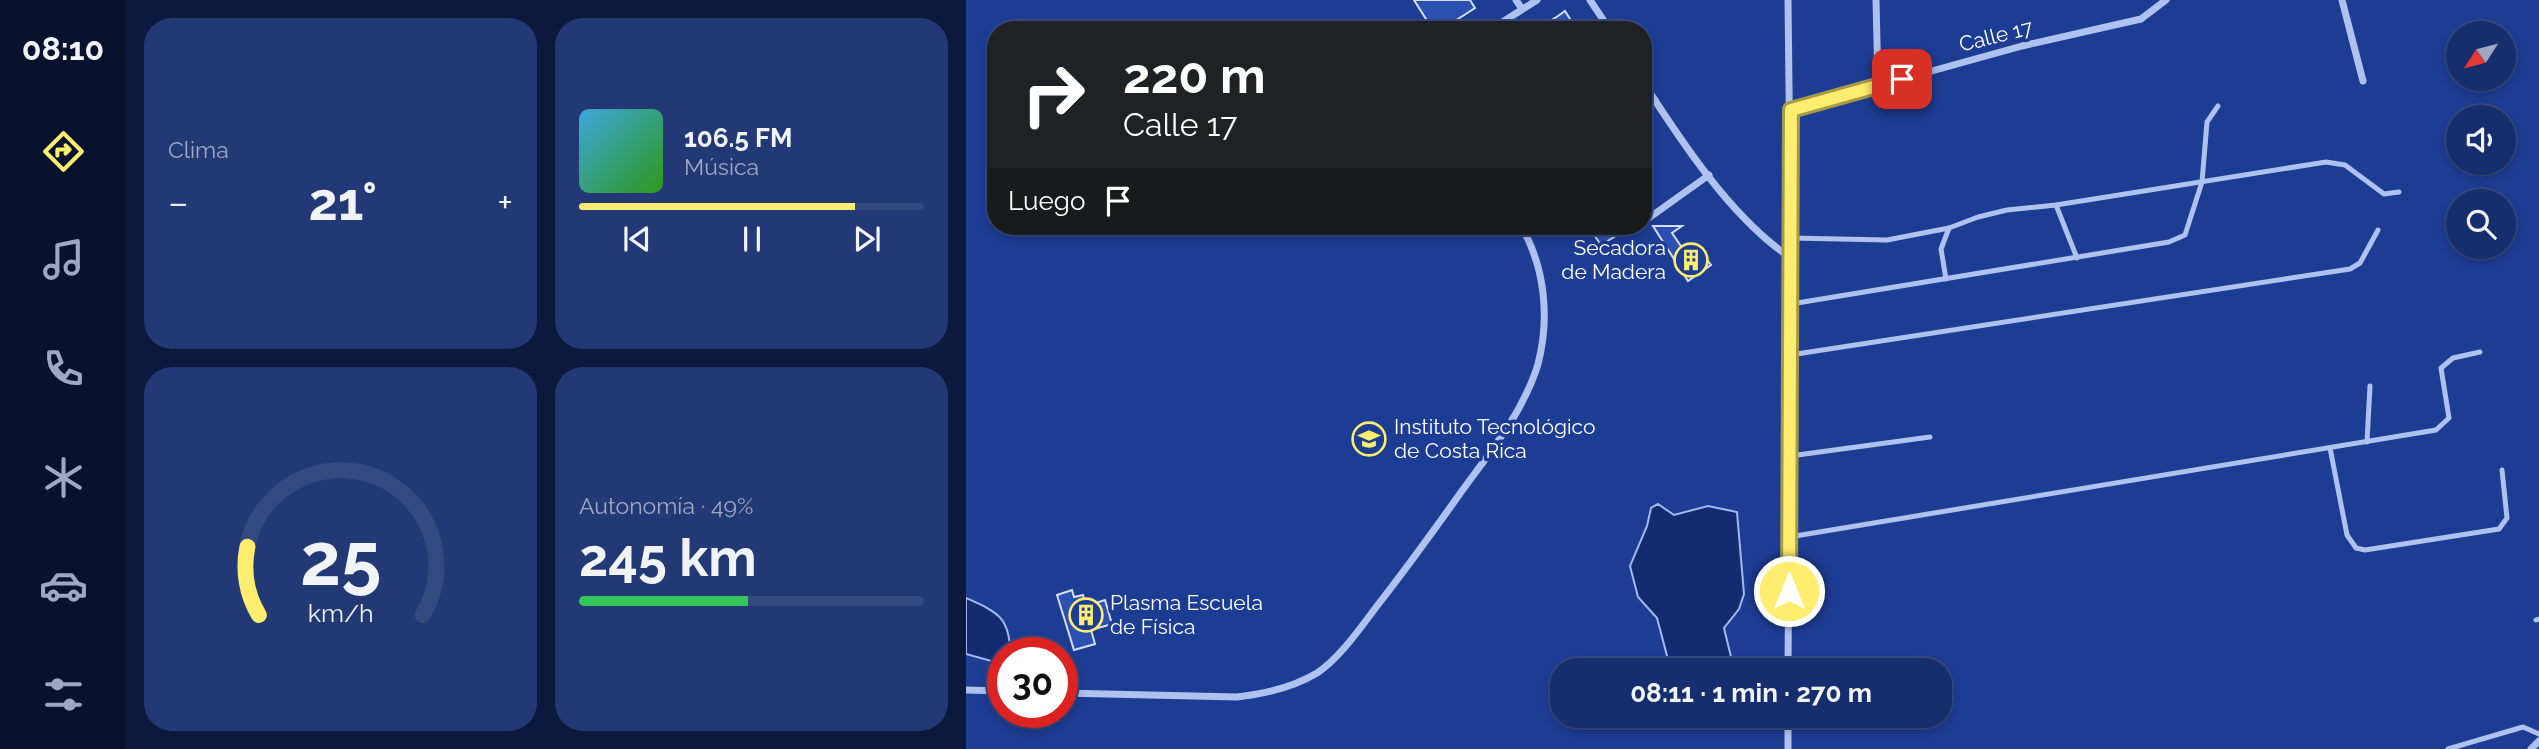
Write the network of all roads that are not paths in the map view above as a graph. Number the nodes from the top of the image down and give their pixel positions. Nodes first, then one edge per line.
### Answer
1 (1516, 0) edge
2 (1537, 0) edge
3 (1590, 0) edge
4 (1788, 0) edge
5 (1876, 0) edge
6 (2166, 0) edge
7 (2342, 0) edge
8 (1522, 9) junction
9 (1504, 21) edge
10 (1604, 21) edge
11 (2363, 82) dead end
12 (1878, 85) junction
13 (1652, 96) edge
14 (1655, 100) junction
15 (1652, 102) edge
16 (2218, 106) dead end
17 (1791, 110) junction
18 (1709, 175) junction
19 (2202, 182) junction
20 (2399, 192) dead end
21 (2056, 205) junction
22 (1652, 216) edge
23 (1949, 228) junction
24 (2378, 230) dead end
25 (1527, 235) edge
26 (1791, 238) junction
27 (1791, 258) junction
28 (2077, 258) junction
29 (1946, 279) junction
30 (1791, 304) junction
31 (2480, 352) dead end
32 (1790, 355) junction
33 (2370, 386) dead end
34 (1930, 437) dead end
35 (2367, 442) junction
36 (2329, 448) junction
37 (1790, 456) junction
38 (2502, 470) dead end
39 (1789, 537) junction
40 (1788, 658) edge
41 (966, 690) edge
42 (987, 691) edge
43 (1078, 694) edge
44 (1788, 728) edge
45 (2539, 734) edge
46 (2539, 741) edge
47 (1788, 749) edge
48 (2448, 749) edge
49 (2531, 749) edge

1 - 8 street
2 - 8 street
3 - 10 street
4 - 17 street
5 - 12 street
6 - 12 street, Calle 17
7 - 11 street
8 - 9 street
12 - 17 street, Calle 17
13 - 14 street
14 - 15 street
14 - 18 street
16 - 19 lane
17 - 26 street
18 - 22 street
18 - 27 street
19 - 20 lane
19 - 21 lane
19 - 28 lane
21 - 23 lane
21 - 28 lane
23 - 26 lane
23 - 29 lane
24 - 32 lane
25 - 43 street
26 - 27 street
27 - 30 street
28 - 29 lane
29 - 30 lane
30 - 32 street
31 - 35 lane
32 - 37 street
33 - 35 lane
34 - 37 lane
35 - 36 lane
36 - 38 lane
36 - 39 lane
37 - 39 street
39 - 40 street
41 - 42 street
44 - 47 street
45 - 48 lane
46 - 49 street

